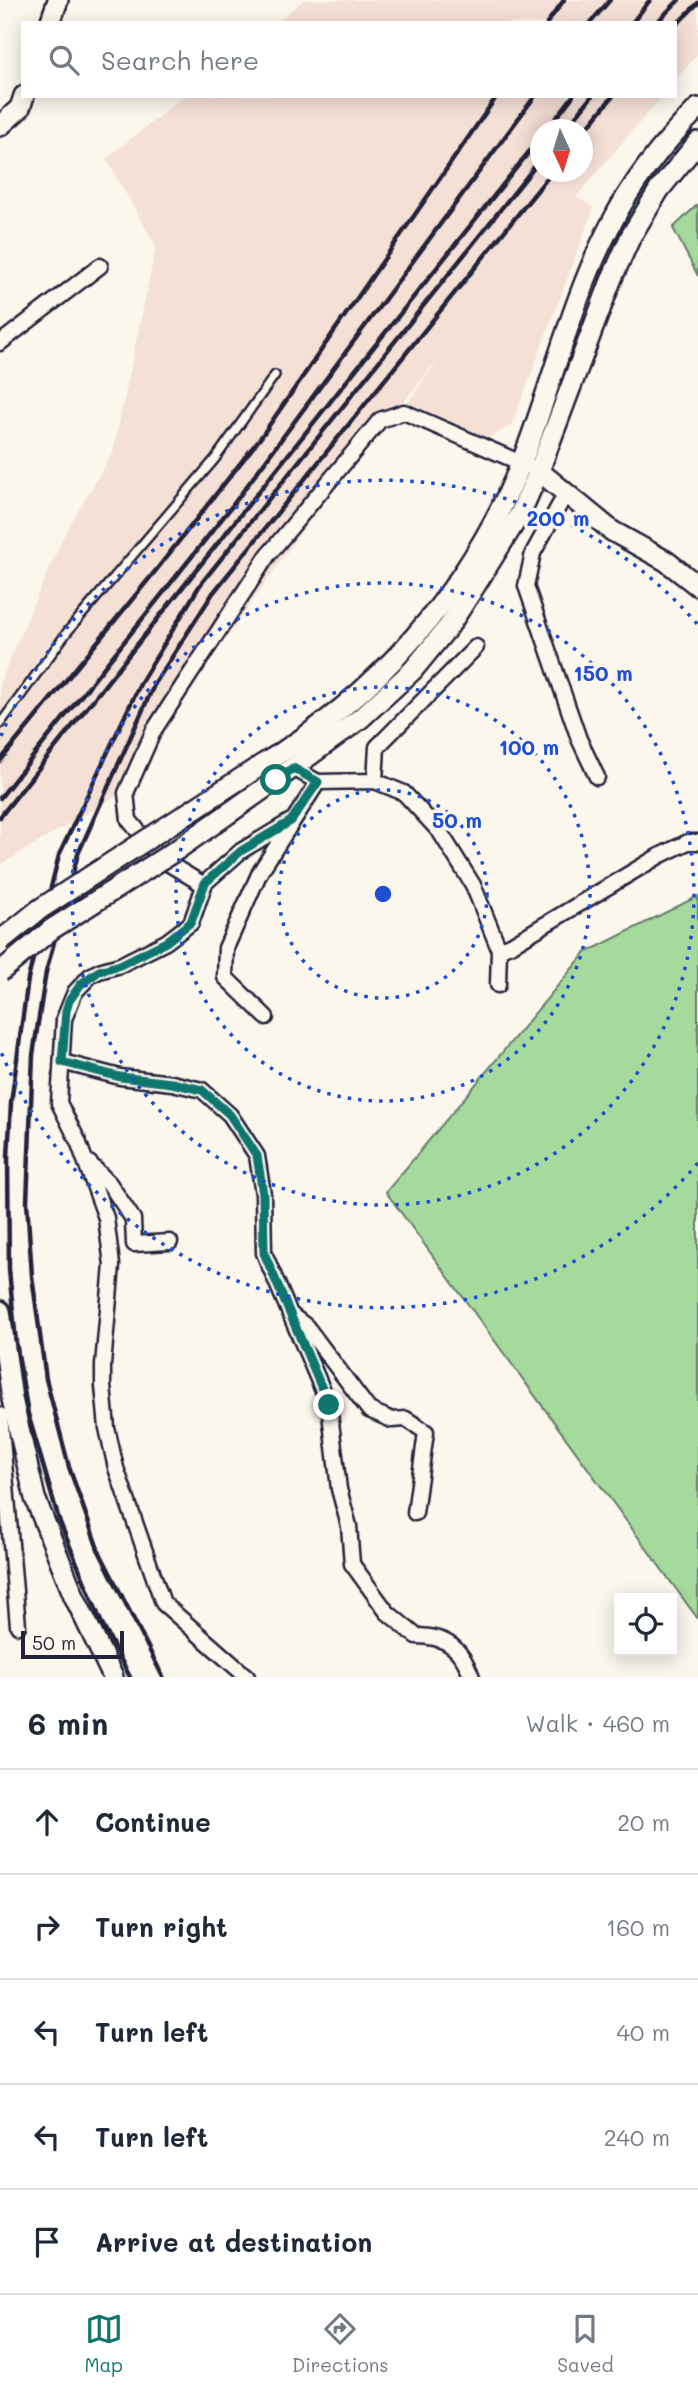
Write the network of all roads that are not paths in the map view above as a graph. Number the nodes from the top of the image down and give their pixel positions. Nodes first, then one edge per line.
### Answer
1 (58, 0) edge
2 (51, 21) edge
3 (23, 98) edge
4 (698, 108) edge
5 (0, 126) edge
6 (698, 142) edge
7 (100, 266) dead end
8 (0, 342) edge
9 (275, 375) dead end
10 (521, 463) junction
11 (539, 471) junction
12 (566, 493) junction
13 (698, 586) edge
14 (476, 646) dead end
15 (0, 724) edge
16 (293, 768) junction
17 (597, 777) dead end
18 (375, 781) junction
19 (318, 782) junction
20 (291, 821) junction
21 (698, 842) edge
22 (204, 885) junction
23 (0, 941) edge
24 (499, 949) junction
25 (0, 972) edge
26 (498, 985) dead end
27 (266, 1017) dead end
28 (62, 1062) junction
29 (85, 1159) junction
30 (170, 1242) dead end
31 (0, 1311) edge
32 (289, 1313) junction
33 (0, 1415) edge
34 (415, 1513) dead end
35 (18, 1626) dead end
36 (113, 1677) edge
37 (247, 1677) edge
38 (472, 1677) edge

1 - 2 main road
3 - 5 main road
4 - 10 main road
6 - 11 main road
7 - 8 street
9 - 15 lane
10 - 11 street
10 - 22 street
10 - 23 main road, bridge
11 - 12 main road
11 - 16 main road
12 - 13 main road
12 - 17 street
14 - 18 street
16 - 19 street
16 - 25 main road, bridge
18 - 19 street
18 - 24 street
19 - 20 street
20 - 22 street
20 - 27 street
21 - 24 street
22 - 28 street
24 - 26 street
28 - 29 street
28 - 32 street
29 - 30 street
29 - 37 street
31 - 36 main road
32 - 34 street
32 - 38 street
33 - 35 street

